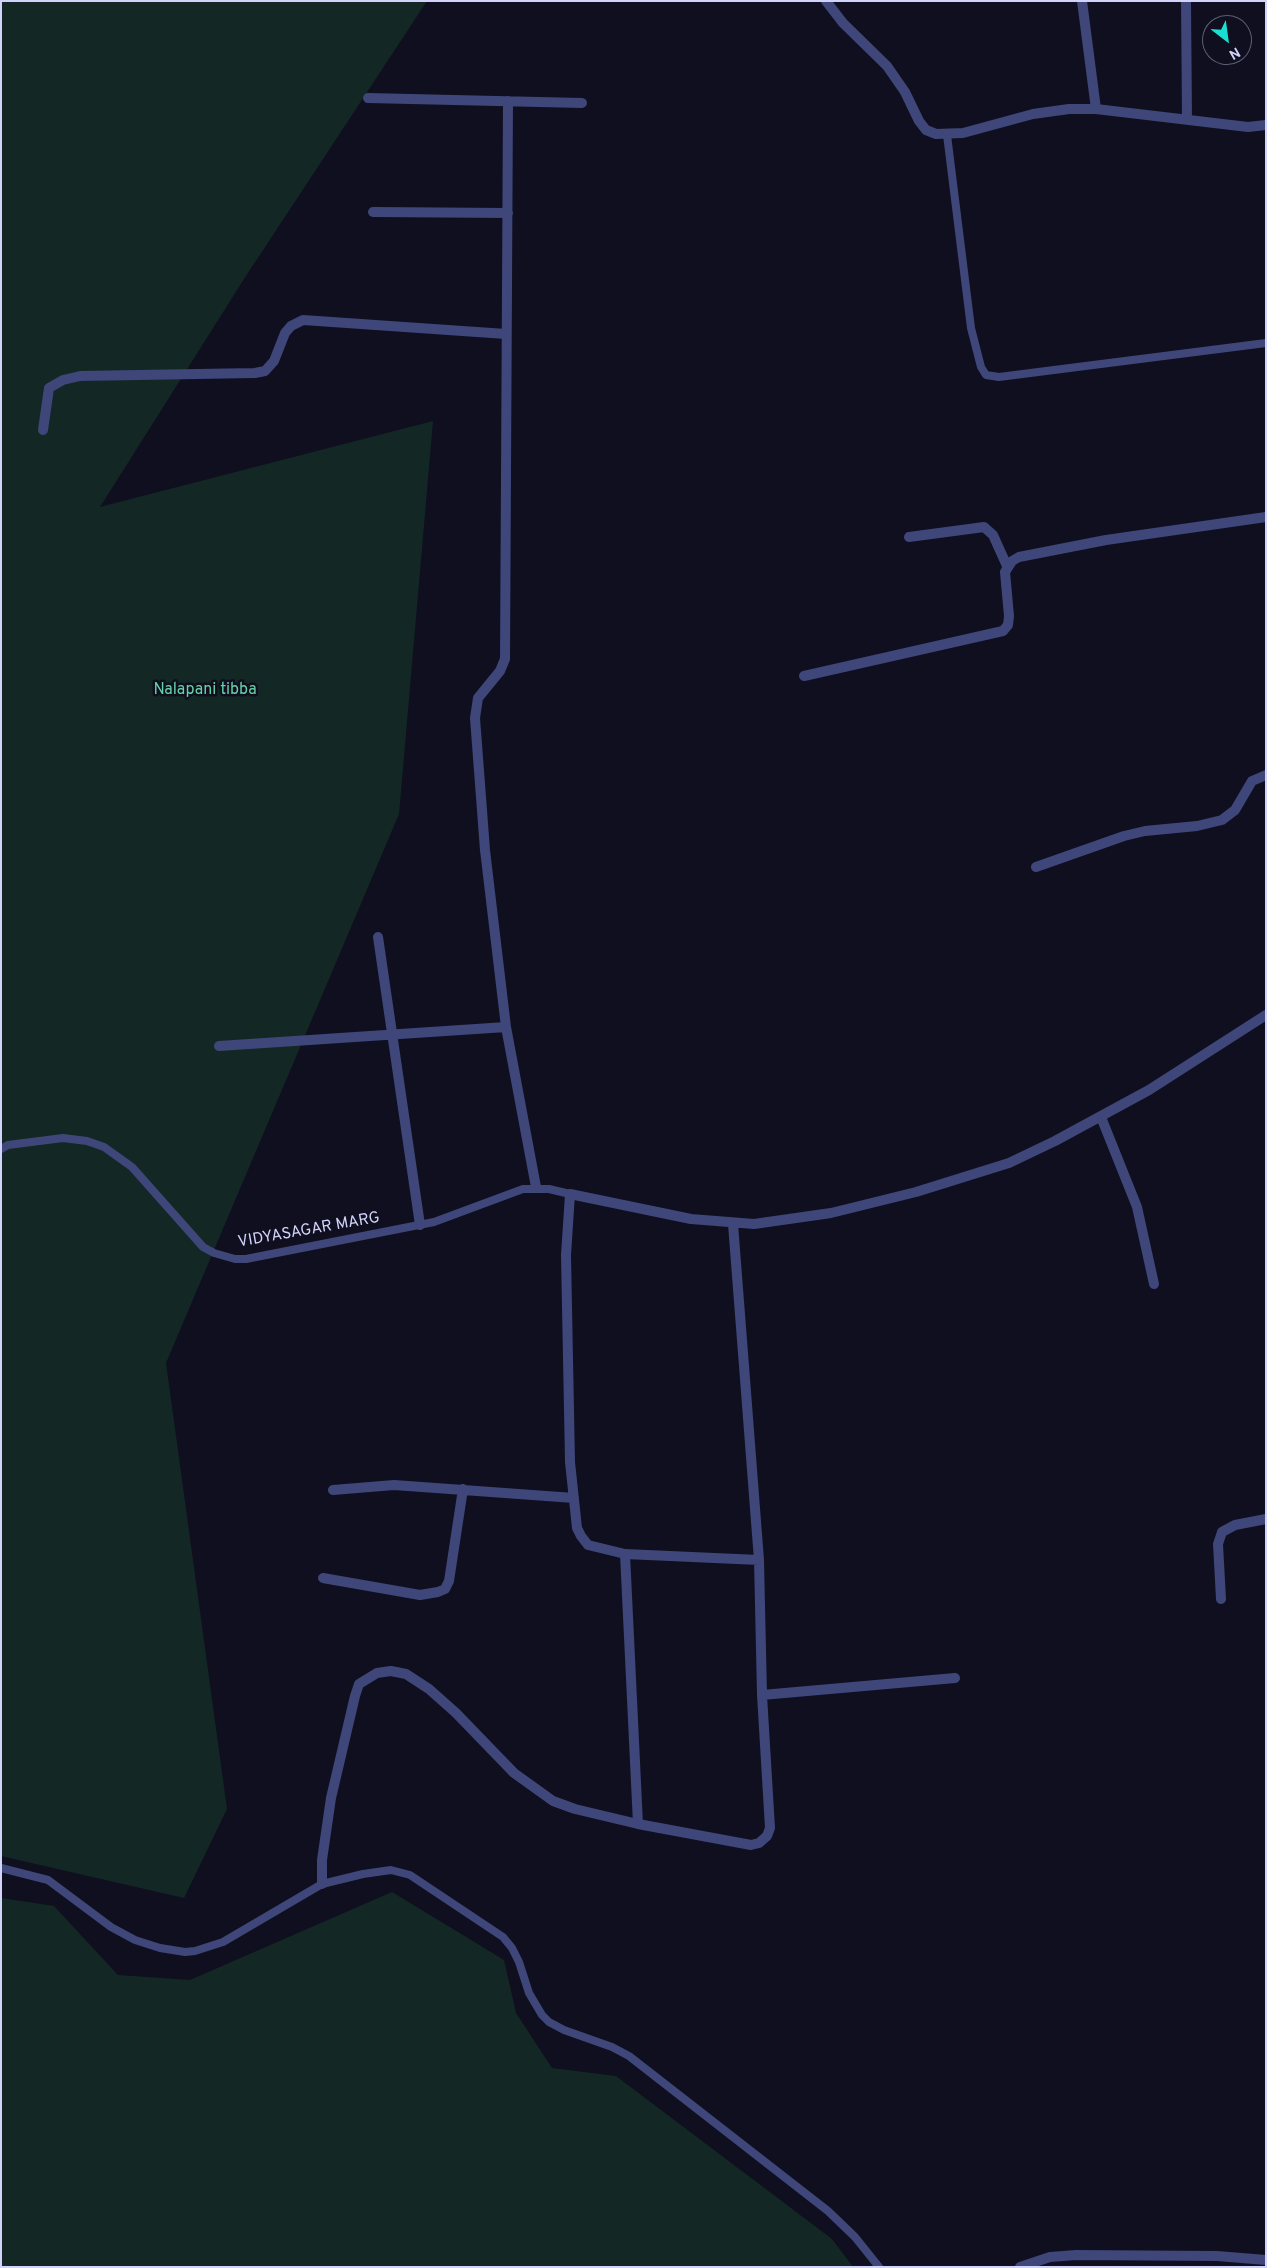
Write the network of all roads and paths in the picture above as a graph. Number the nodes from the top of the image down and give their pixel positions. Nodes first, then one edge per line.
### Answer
1 (826, 1) edge
2 (1082, 1) edge
3 (1186, 1) edge
4 (368, 98) dead end
5 (508, 101) junction
6 (582, 103) dead end
7 (1096, 109) junction
8 (1186, 119) junction
9 (1266, 125) edge
10 (947, 135) junction
11 (373, 212) dead end
12 (508, 214) junction
13 (506, 334) junction
14 (1266, 343) edge
15 (43, 430) dead end
16 (1266, 517) edge
17 (909, 537) dead end
18 (1007, 566) junction
19 (804, 676) dead end
20 (1266, 775) edge
21 (1036, 867) dead end
22 (378, 937) dead end
23 (1266, 1015) edge
24 (506, 1027) junction
25 (392, 1035) junction
26 (219, 1046) dead end
27 (1101, 1117) junction
28 (1, 1149) edge
29 (536, 1188) junction
30 (570, 1194) junction
31 (733, 1224) junction
32 (420, 1225) junction
33 (1154, 1284) dead end
34 (463, 1489) junction
35 (333, 1490) dead end
36 (574, 1498) junction
37 (1266, 1520) edge
38 (625, 1554) junction
39 (759, 1560) junction
40 (323, 1578) dead end
41 (1221, 1599) dead end
42 (955, 1678) dead end
43 (762, 1694) junction
44 (638, 1824) junction
45 (1, 1868) edge
46 (322, 1884) junction
47 (1266, 2260) edge
48 (879, 2267) edge
49 (1020, 2267) edge

1 - 10 street
2 - 7 street
3 - 8 street
4 - 5 street
5 - 6 street
5 - 12 street
7 - 8 street
7 - 10 street
8 - 9 street
10 - 14 lane
11 - 12 street
12 - 13 street
13 - 15 street
13 - 24 street
16 - 18 street
17 - 18 street
18 - 19 street
20 - 21 street
22 - 25 street
23 - 27 street
24 - 25 street
24 - 29 street
25 - 26 street
25 - 32 street
27 - 31 street
27 - 33 street
28 - 32 lane, VIDYASAGAR MARG
29 - 30 lane, VIDYASAGAR MARG
29 - 32 lane, VIDYASAGAR MARG
30 - 31 street
30 - 36 street
31 - 39 street
34 - 35 street
34 - 36 street
34 - 40 street
36 - 38 street
37 - 41 street
38 - 39 street
38 - 44 street
39 - 43 street
42 - 43 street
43 - 44 street
44 - 46 street
45 - 46 lane
46 - 48 lane
47 - 49 street

